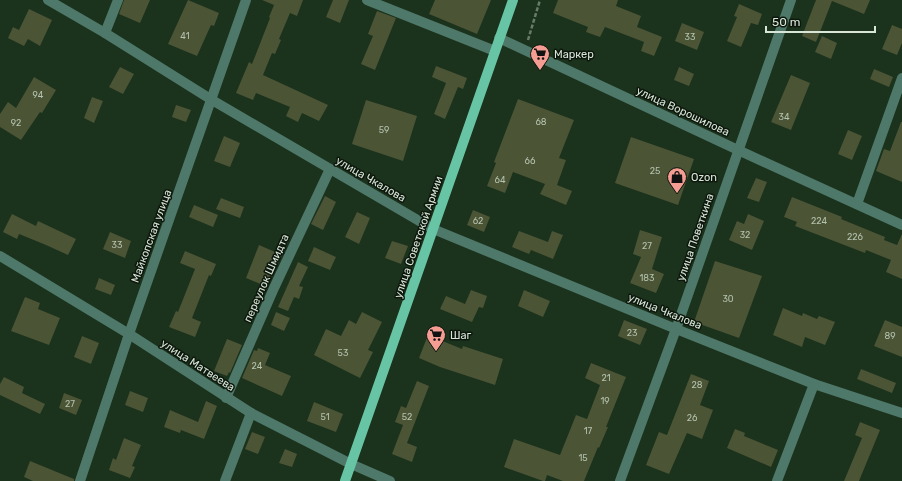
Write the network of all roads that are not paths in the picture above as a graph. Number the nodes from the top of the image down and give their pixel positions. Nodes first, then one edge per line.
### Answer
1 (48, 0) edge
2 (118, 0) edge
3 (246, 0) edge
4 (366, 0) edge
5 (513, 0) edge
6 (791, 0) edge
7 (105, 33) junction
8 (499, 38) junction
9 (495, 51) junction
10 (902, 78) edge
11 (212, 100) junction
12 (738, 150) junction
13 (330, 169) junction
14 (857, 204) junction
15 (902, 225) edge
16 (433, 229) junction
17 (0, 256) edge
18 (676, 329) junction
19 (129, 334) junction
20 (814, 384) junction
21 (226, 398) junction
22 (251, 413) junction
23 (902, 413) edge
24 (351, 464) junction
25 (80, 481) edge
26 (226, 481) edge
27 (345, 481) edge
28 (390, 481) edge
29 (620, 481) edge
30 (777, 481) edge

1 - 7 street, улица Чкалова
2 - 7 street
3 - 11 street, Майкопская улица
4 - 9 street
5 - 8 main road, улица Советской Армии
6 - 12 street, улица Поветкина
7 - 11 street, улица Чкалова
8 - 9 main road, улица Советской Армии
8 - 12 street, улица Ворошилова
9 - 16 main road, улица Советской Армии
10 - 14 street
11 - 13 street, улица Чкалова
11 - 19 street, Майкопская улица
12 - 14 street, улица Ворошилова
12 - 18 street, улица Поветкина
13 - 16 street, улица Чкалова
13 - 21 street, переулок Шмидта
14 - 15 street, улица Ворошилова
16 - 18 street, улица Чкалова
16 - 24 main road, улица Советской Армии
17 - 19 street, улица Матвеева
18 - 20 street, улица Чкалова
18 - 29 street, улица Поветкина
19 - 21 street, улица Матвеева
19 - 25 street, Майкопская улица
20 - 23 street, улица Чкалова
20 - 30 street
21 - 22 street, улица Матвеева
22 - 24 street, улица Матвеева
22 - 26 street
24 - 27 main road, улица Советской Армии
24 - 28 street, улица Матвеева

